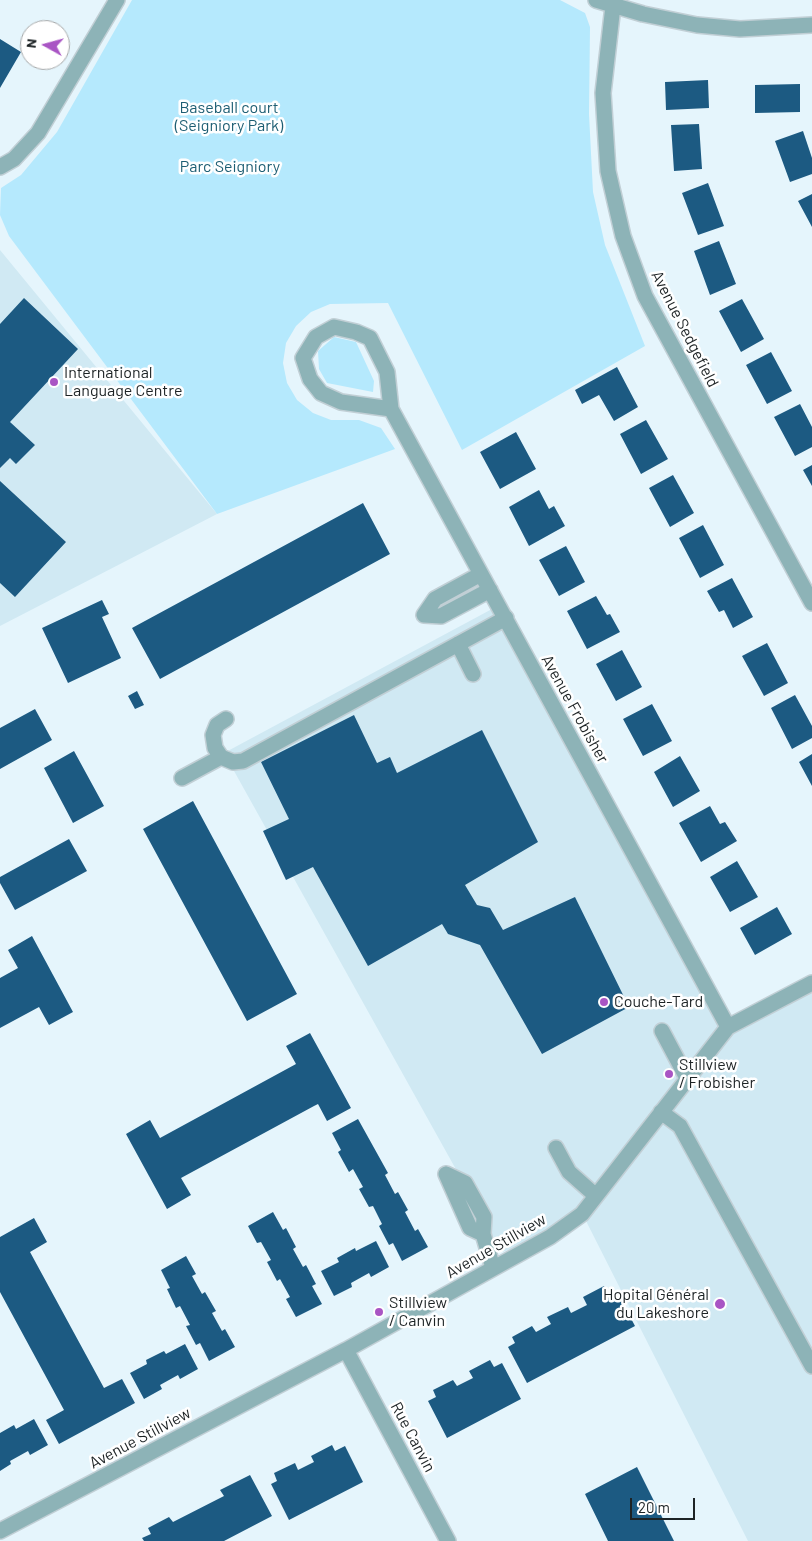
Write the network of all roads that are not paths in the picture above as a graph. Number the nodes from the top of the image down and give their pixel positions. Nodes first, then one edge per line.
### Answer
1 (117, 0) edge
2 (596, 0) edge
3 (613, 6) junction
4 (812, 25) edge
5 (0, 167) edge
6 (391, 409) junction
7 (481, 574) junction
8 (490, 590) junction
9 (812, 603) edge
10 (506, 618) junction
11 (458, 644) junction
12 (474, 674) dead end
13 (226, 720) dead end
14 (221, 757) junction
15 (182, 778) dead end
16 (812, 983) edge
17 (728, 1027) junction
18 (662, 1031) dead end
19 (687, 1078) junction
20 (661, 1112) junction
21 (556, 1148) dead end
22 (446, 1174) dead end
23 (596, 1196) junction
24 (493, 1268) junction
25 (346, 1350) junction
26 (812, 1366) edge
27 (0, 1531) edge
28 (448, 1541) edge

1 - 5 street
2 - 3 street
3 - 4 street
3 - 9 street, Avenue Sedgefield
6 - 6 street, Avenue Frobisher
6 - 7 street, Avenue Frobisher
7 - 8 street, Avenue Frobisher
7 - 8 street
8 - 10 street, Avenue Frobisher
10 - 11 street
10 - 17 street, Avenue Frobisher
11 - 12 street
11 - 14 street
13 - 14 street
14 - 15 street
16 - 17 street, Avenue Stillview
17 - 19 street, Avenue Stillview
18 - 19 street
19 - 20 street, Avenue Stillview
20 - 23 street, Avenue Stillview
20 - 26 street
21 - 23 street
22 - 24 street
23 - 24 street, Avenue Stillview
24 - 25 street, Avenue Stillview
25 - 27 street, Avenue Stillview
25 - 28 street, Rue Canvin

